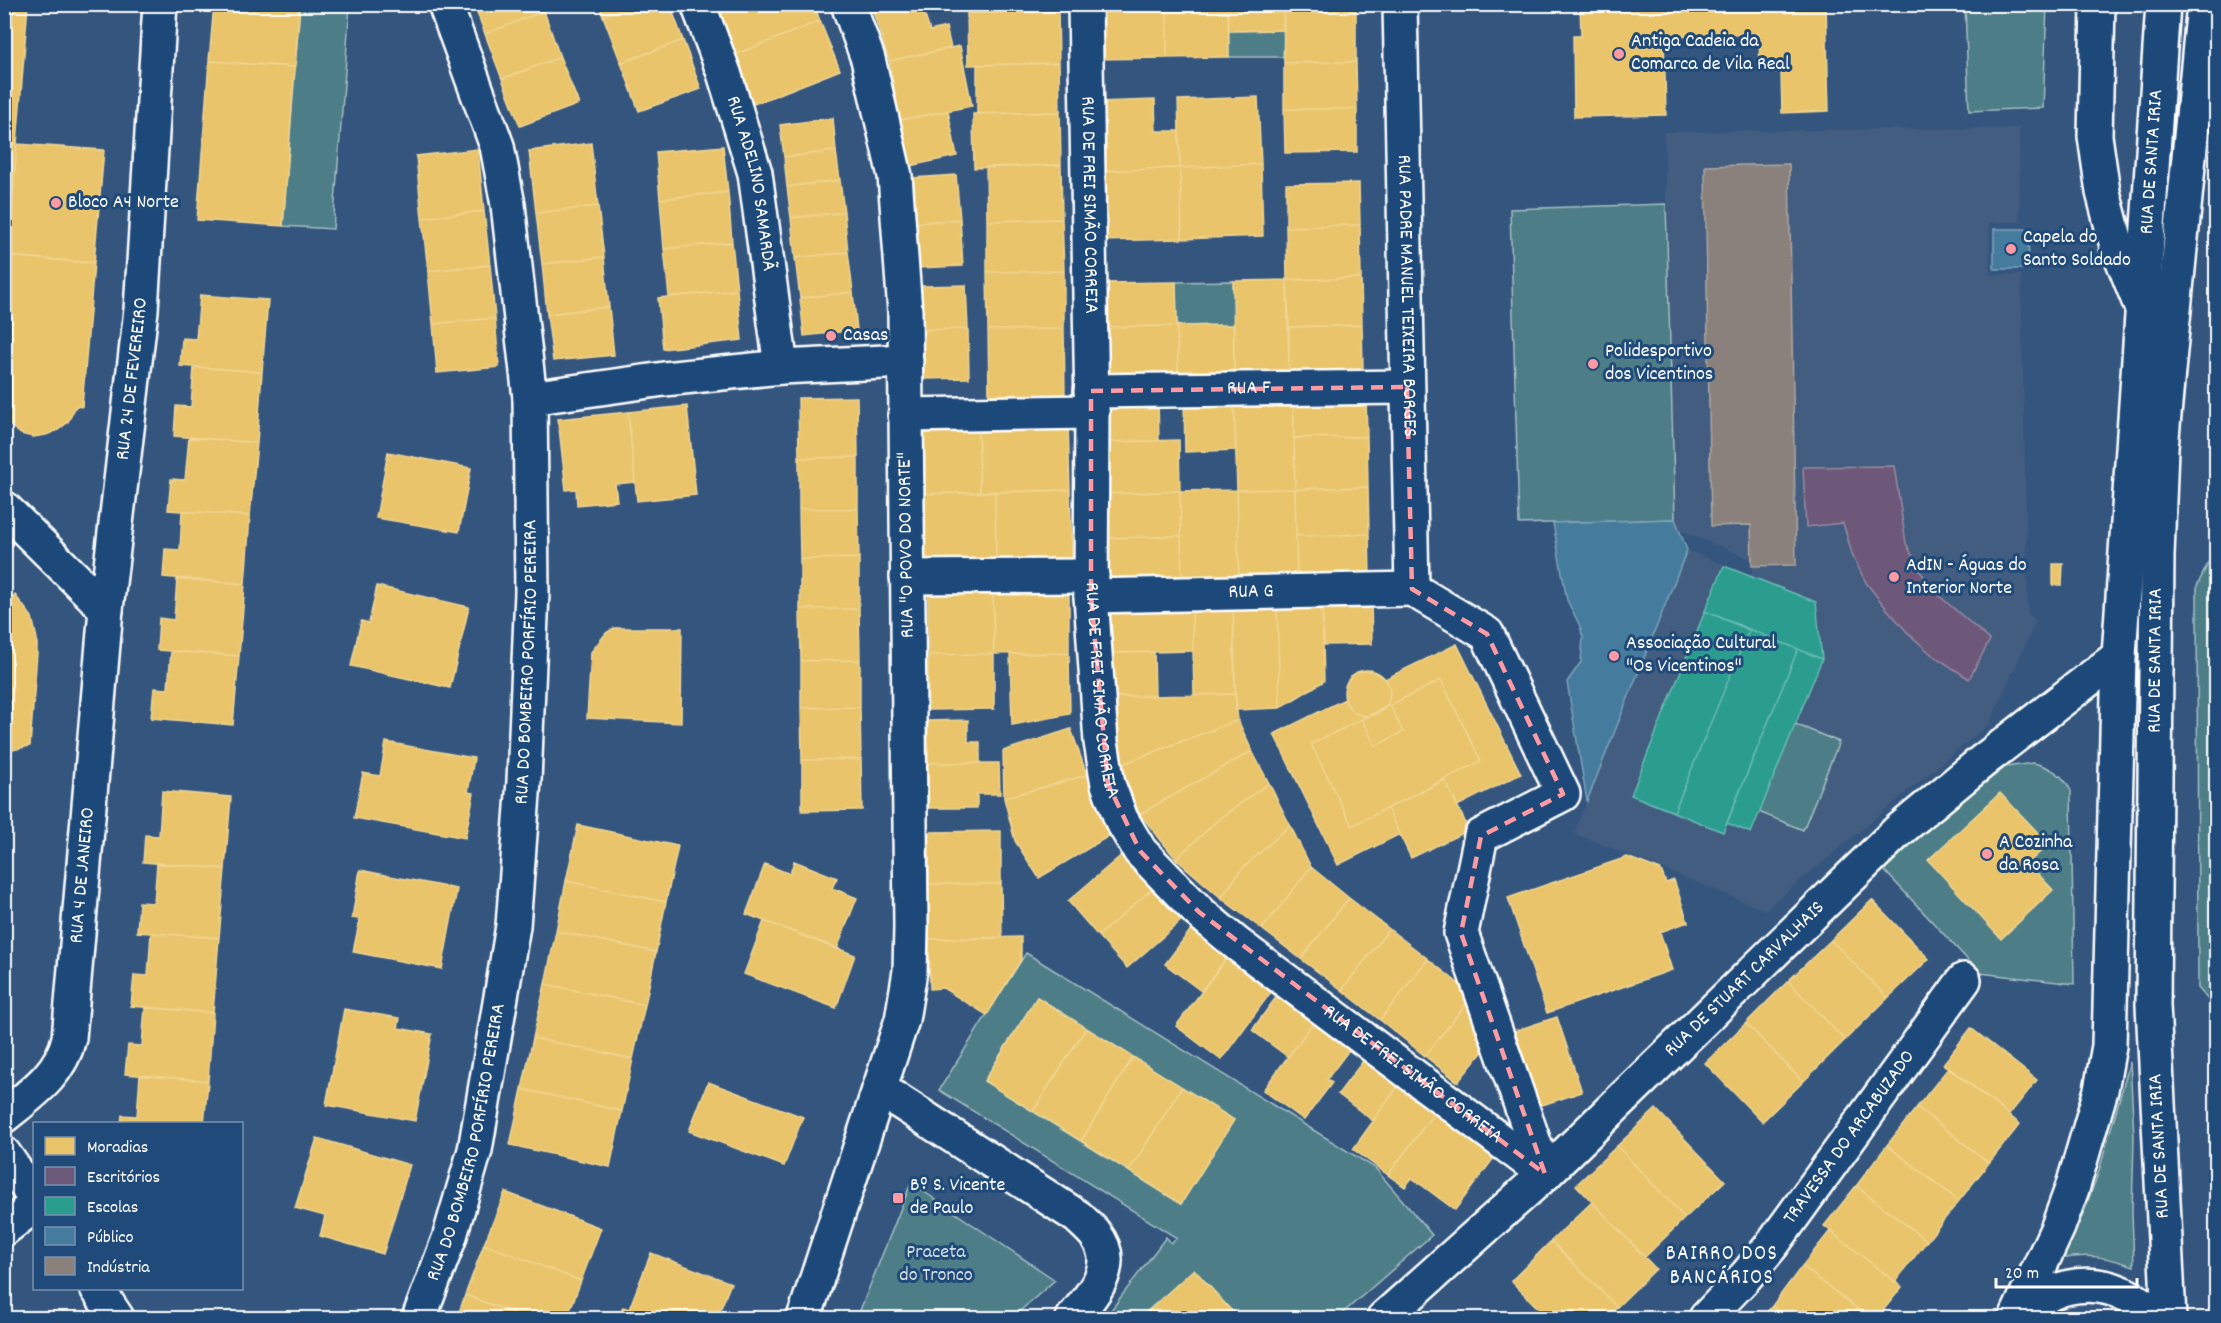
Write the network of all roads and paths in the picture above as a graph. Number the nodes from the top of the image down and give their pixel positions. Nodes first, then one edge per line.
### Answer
1 (160, 4) edge
2 (445, 4) edge
3 (698, 4) edge
4 (848, 4) edge
5 (1084, 4) edge
6 (1400, 4) edge
7 (2098, 4) edge
8 (2163, 4) edge
9 (2205, 4) edge
10 (2142, 306) junction
11 (906, 361) junction
12 (781, 367) junction
13 (1407, 387) junction
14 (530, 398) junction
15 (1091, 402) junction
16 (905, 415) junction
17 (4, 508) edge
18 (907, 577) junction
19 (1092, 586) junction
20 (1412, 589) junction
21 (106, 609) junction
22 (2119, 656) junction
23 (1964, 980) dead end
24 (880, 1089) junction
25 (4, 1116) edge
26 (4, 1154) edge
27 (1545, 1174) junction
28 (33, 1196) edge
29 (33, 1207) edge
30 (4, 1229) edge
31 (97, 1290) edge
32 (117, 1318) edge
33 (419, 1318) edge
34 (804, 1318) edge
35 (1073, 1318) edge
36 (1384, 1318) edge
37 (1706, 1318) edge
38 (2017, 1318) edge
39 (2156, 1318) edge
40 (2169, 1318) edge

1 - 21 street, RUA 24 DE FEVEREIRO
2 - 14 street, RUA DO BOMBEIRO PORFÍRIO PEREIRA
3 - 12 street, RUA ADELINO SAMARDÃ
4 - 11 street, RUA "O POVO DO NORTE"
5 - 15 street, RUA DE FREI SIMÃO CORREIA
6 - 13 street, RUA PADRE MANUEL TEIXEIRA BORGES
7 - 10 street
8 - 10 street, RUA DE SANTA IRIA
9 - 40 street, RUA DE SANTA IRIA
10 - 22 street, RUA DE SANTA IRIA
11 - 12 street
11 - 16 street, RUA "O POVO DO NORTE"
12 - 14 street
13 - 15 street, RUA F
13 - 20 street, RUA PADRE MANUEL TEIXEIRA BORGES
14 - 33 street, RUA DO BOMBEIRO PORFÍRIO PEREIRA
15 - 16 street, RUA F
15 - 19 street, RUA DE FREI SIMÃO CORREIA
16 - 18 street, RUA "O POVO DO NORTE"
17 - 21 street
18 - 19 street, RUA G
18 - 24 street, RUA "O POVO DO NORTE"
19 - 20 street, RUA G
19 - 27 street, RUA DE FREI SIMÃO CORREIA
20 - 27 street
21 - 25 street, RUA 4 DE JANEIRO
22 - 27 street, RUA DE STUART CARVALHAIS
22 - 38 street, RUA DE SANTA IRIA
23 - 37 street, TRAVESSA DO ARCABUZADO
24 - 34 street
24 - 35 street
26 - 28 street
27 - 36 street, RUA DE STUART CARVALHAIS
29 - 30 street
31 - 32 street
38 - 39 street

